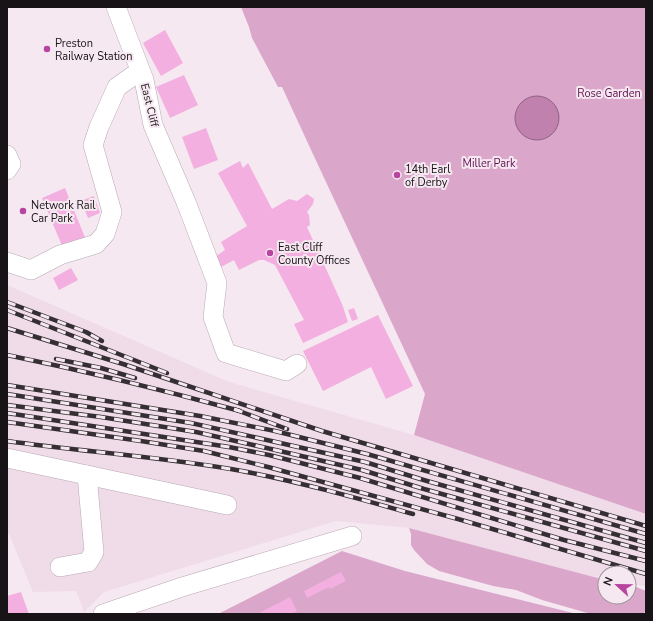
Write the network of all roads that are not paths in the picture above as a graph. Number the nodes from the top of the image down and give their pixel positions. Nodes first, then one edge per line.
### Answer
1 (117, 8) edge
2 (140, 70) junction
3 (7, 155) edge
4 (7, 170) edge
5 (8, 260) edge
6 (297, 364) dead end
7 (7, 458) edge
8 (87, 475) junction
9 (227, 505) dead end
10 (352, 536) dead end
11 (60, 568) dead end
12 (104, 613) edge

1 - 2 street, East Cliff
2 - 5 street
2 - 6 street, East Cliff
3 - 4 street
7 - 8 street
8 - 9 street
8 - 11 street
10 - 12 street

